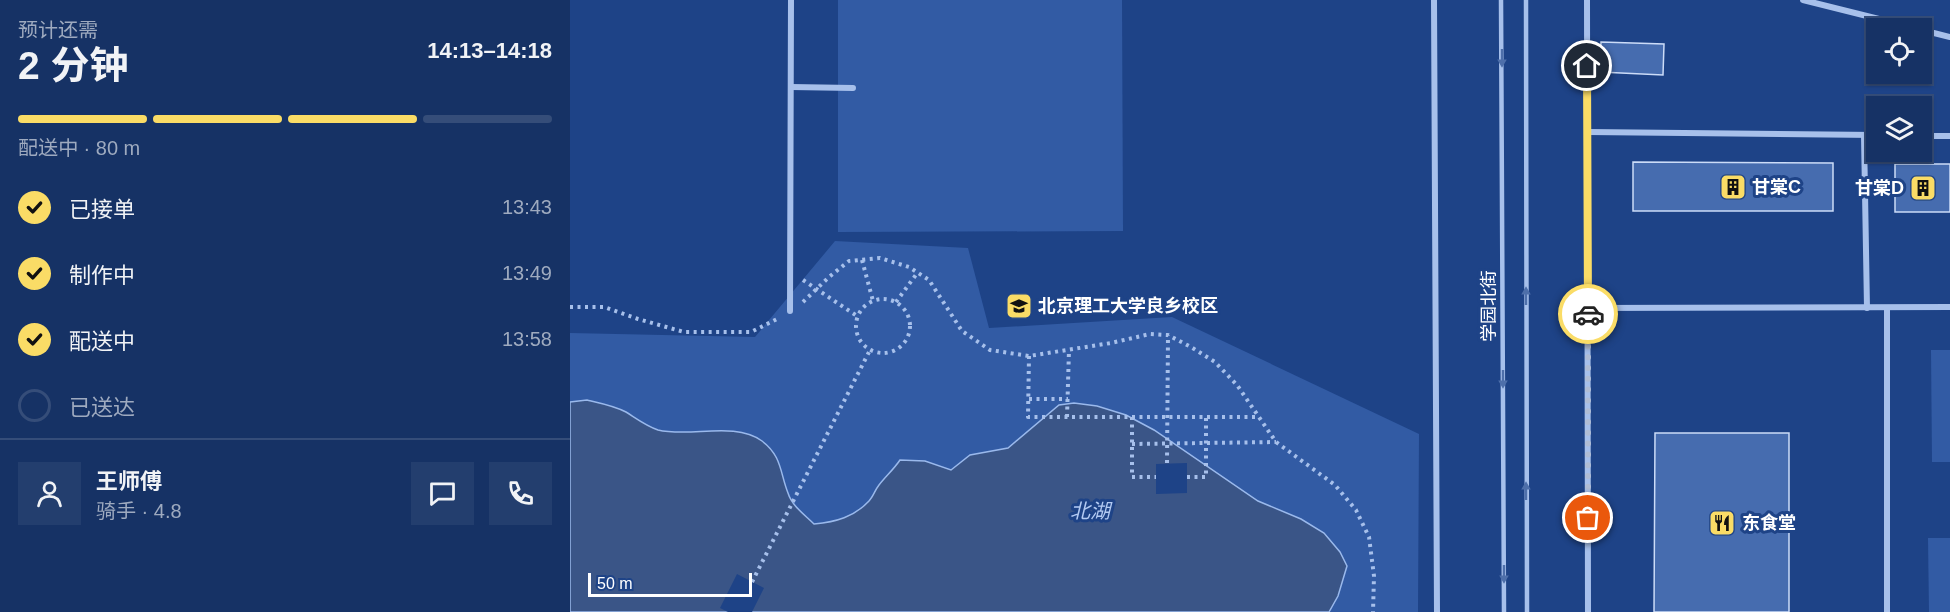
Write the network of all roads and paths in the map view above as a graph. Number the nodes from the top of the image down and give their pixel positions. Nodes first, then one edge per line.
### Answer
1 (791, 0) edge
2 (1434, 0) edge
3 (1502, 0) edge
4 (1526, 0) edge
5 (1587, 0) edge
6 (1803, 0) edge
7 (1875, 18) edge
8 (1932, 33) edge
9 (1950, 38) edge
10 (791, 87) junction
11 (853, 88) dead end
12 (1588, 132) junction
13 (1864, 135) joint
14 (1932, 136) edge
15 (1950, 136) edge
16 (862, 260) junction
17 (790, 272) junction
18 (918, 272) junction
19 (816, 289) junction
20 (873, 301) junction
21 (896, 302) junction
22 (570, 307) edge
23 (1950, 307) edge
24 (1588, 308) junction
25 (1866, 308) junction
26 (1887, 308) junction
27 (790, 311) junction
28 (857, 316) junction
29 (1168, 335) junction
30 (870, 350) junction
31 (1069, 350) junction
32 (1029, 356) junction
33 (1029, 399) junction
34 (1068, 399) junction
35 (1067, 417) junction
36 (1132, 417) junction
37 (1167, 417) junction
38 (1206, 417) junction
39 (1258, 417) junction
40 (1276, 442) junction
41 (1206, 443) junction
42 (1132, 444) junction
43 (1167, 463) dead end
44 (1156, 477) dead end
45 (1187, 477) dead end
46 (752, 582) dead end
47 (1373, 612) edge
48 (1437, 612) edge
49 (1504, 612) edge
50 (1527, 612) edge
51 (1588, 612) edge
52 (1887, 612) edge

1 - 10 street
2 - 48 street
3 -> 49 lane, 学园北街
50 -> 4 lane, 学园北街
5 - 12 street
6 - 7 street
8 - 9 street
10 - 11 street
10 - 17 street
12 - 13 street
12 - 24 street
13 - 25 street
14 - 15 street
16 - 18 path
16 - 19 path
16 - 20 path
17 - 19 path
17 - 27 street
18 - 21 path
18 - 32 path
19 - 27 path
19 - 28 path
20 - 21 path
20 - 28 path
21 - 30 path
22 - 27 path
23 - 26 street
24 - 25 street
24 - 51 street
25 - 26 street
26 - 52 street
28 - 30 path
29 - 31 path
29 - 37 path
29 - 39 path
30 - 46 path
31 - 32 path
31 - 34 path
32 - 33 path
33 - 34 path
33 - 35 path
34 - 35 path
35 - 36 path
36 - 37 path
36 - 42 path
37 - 38 path
37 - 43 path
38 - 39 path
38 - 41 path
39 - 40 path
40 - 41 path
40 - 47 path
41 - 42 path
41 - 45 path
42 - 44 path

